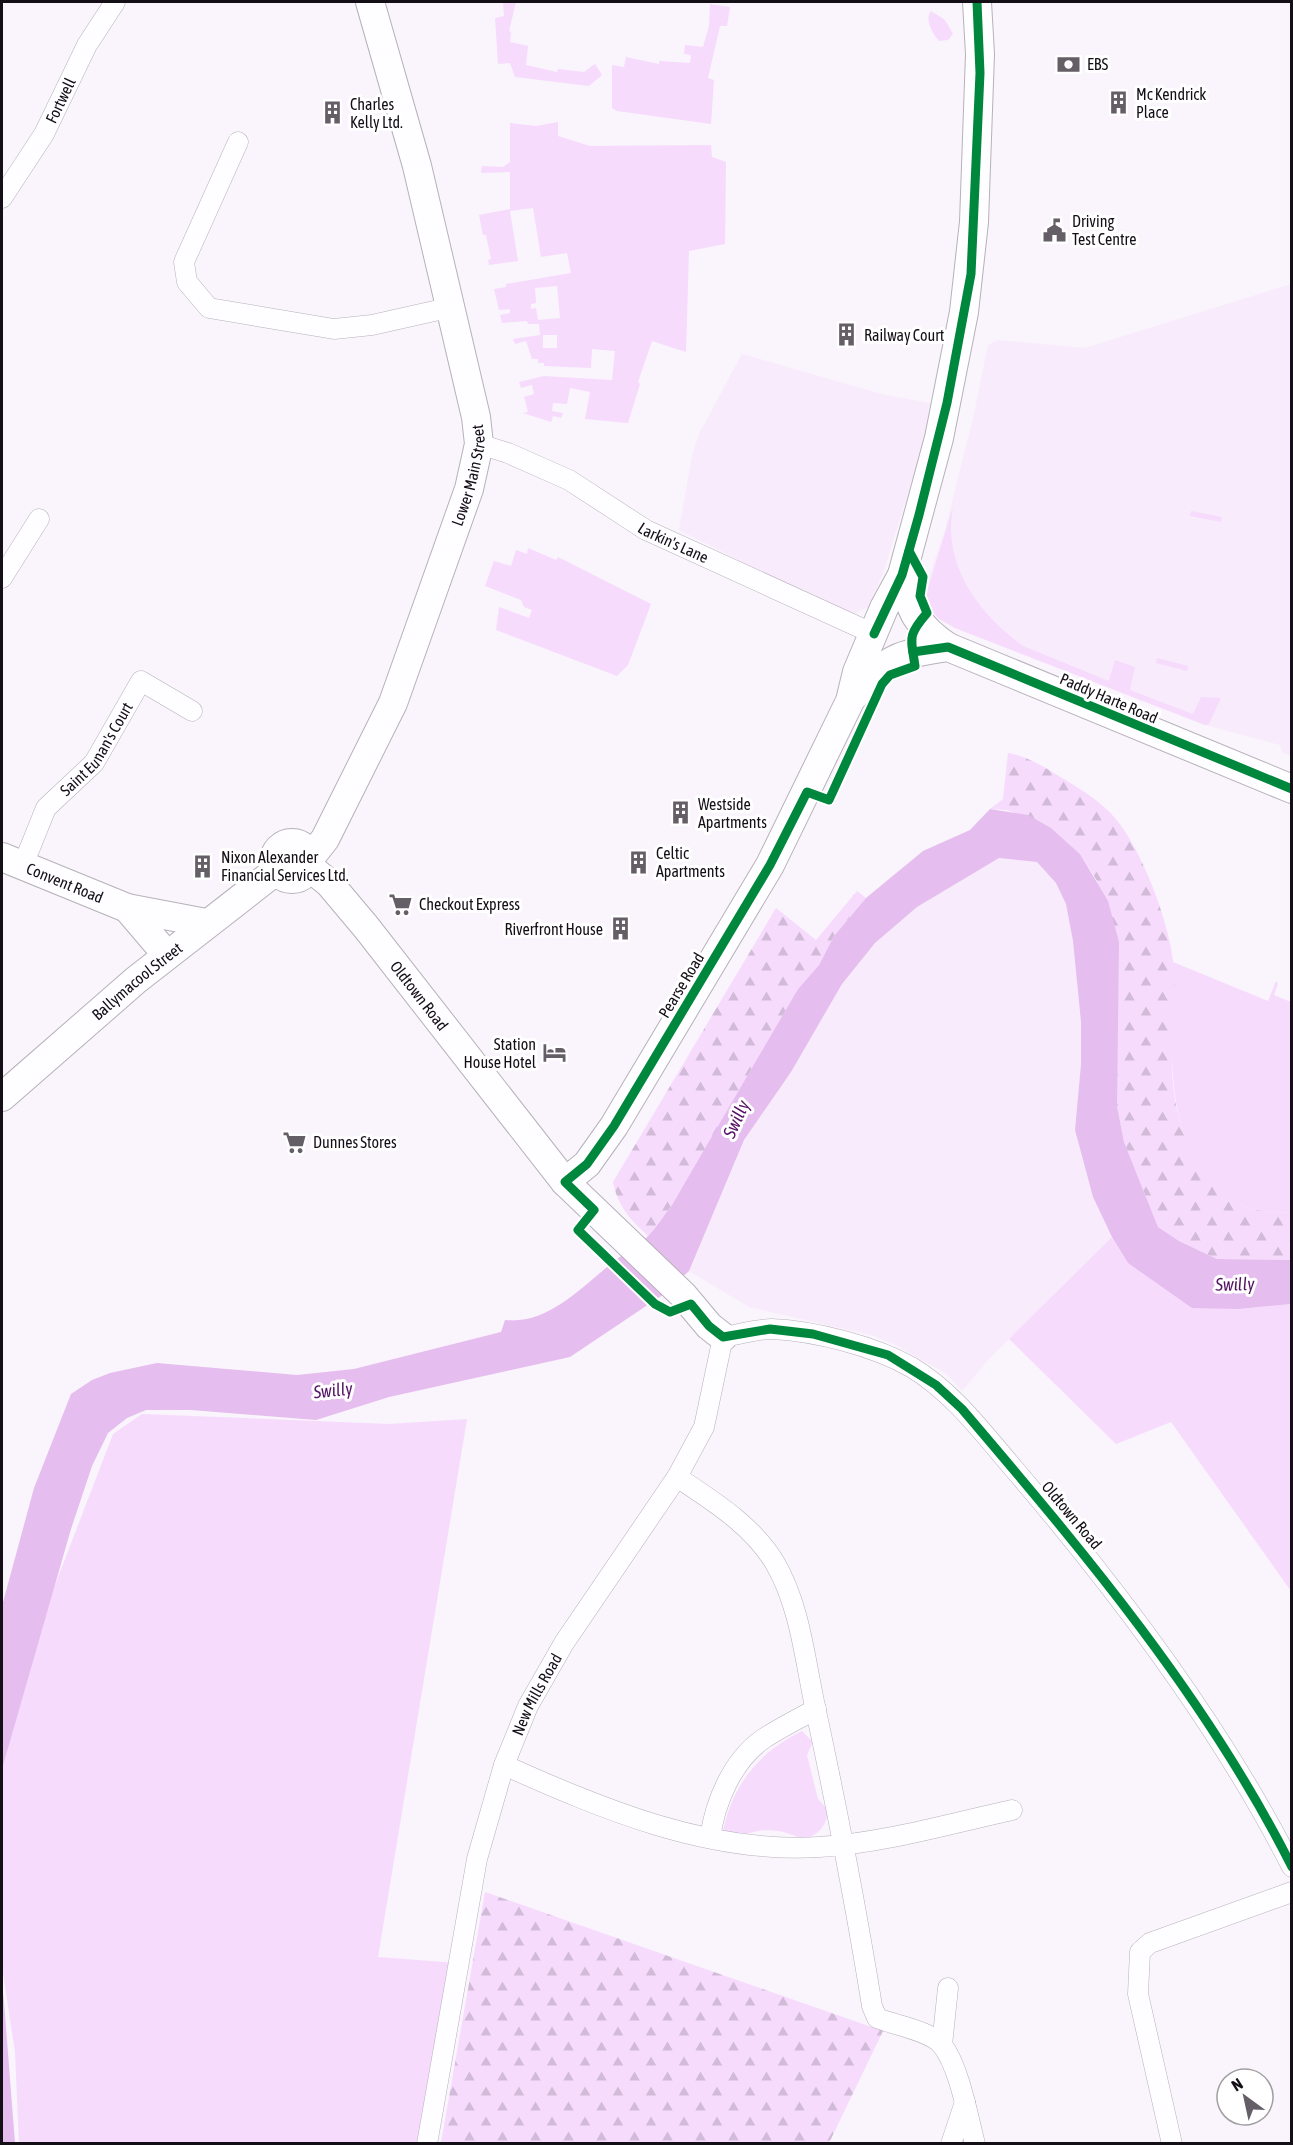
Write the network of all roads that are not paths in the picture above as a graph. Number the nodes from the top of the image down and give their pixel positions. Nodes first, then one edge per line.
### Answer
1 (115, 2) edge
2 (370, 2) edge
3 (977, 2) edge
4 (238, 142) dead end
5 (2, 198) edge
6 (452, 307) junction
7 (479, 444) junction
8 (39, 519) dead end
9 (902, 575) junction
10 (2, 578) edge
11 (873, 633) junction
12 (948, 647) junction
13 (849, 701) junction
14 (192, 711) dead end
15 (1292, 789) edge
16 (12, 861) edge
17 (310, 863) junction
18 (277, 870) joint
19 (127, 908) junction
20 (206, 923) junction
21 (167, 955) junction
22 (2, 1097) edge
23 (565, 1182) junction
24 (723, 1337) junction
25 (677, 1477) junction
26 (816, 1709) junction
27 (504, 1765) junction
28 (1012, 1810) dead end
29 (710, 1838) junction
30 (843, 1845) junction
31 (1292, 1867) edge
32 (1292, 1892) edge
33 (948, 1988) dead end
34 (942, 2045) junction
35 (965, 2102) junction
36 (427, 2144) edge
37 (951, 2144) edge
38 (975, 2144) edge
39 (1172, 2144) edge

1 - 5 street, Fortwell
2 - 6 main road, Lower Main Street
3 - 9 main road, Pearse Road
4 - 6 street
6 - 7 main road, Lower Main Street
7 - 11 street, Larkin's Lane
7 - 17 main road, Lower Main Street
8 - 10 street
9 - 11 main road, Pearse Road
9 - 12 main road, Paddy Harte Road
11 - 13 main road, Pearse Road
12 - 13 main road
12 - 15 main road, Paddy Harte Road
13 - 23 main road, Pearse Road
14 - 16 street, Saint Eunan's Court
16 - 19 main road, Convent Road
17 - 18 main road, Oldtown Road
17 - 23 main road, Oldtown Road
18 - 20 main road, Ballymacool Street
19 - 20 main road, Convent Road
19 - 21 main road
20 - 21 main road, Ballymacool Street
21 - 22 main road, Ballymacool Street
23 - 24 main road, Oldtown Road
24 - 25 street, New Mills Road
24 - 31 street, Oldtown Road
25 - 26 street
25 - 27 street, New Mills Road
26 - 29 street
26 - 30 street
27 - 29 street
27 - 36 street, New Mills Road
28 - 30 street
29 - 30 street
30 - 34 street
32 - 39 street
33 - 34 street
34 - 35 street
35 - 37 street
35 - 38 street

